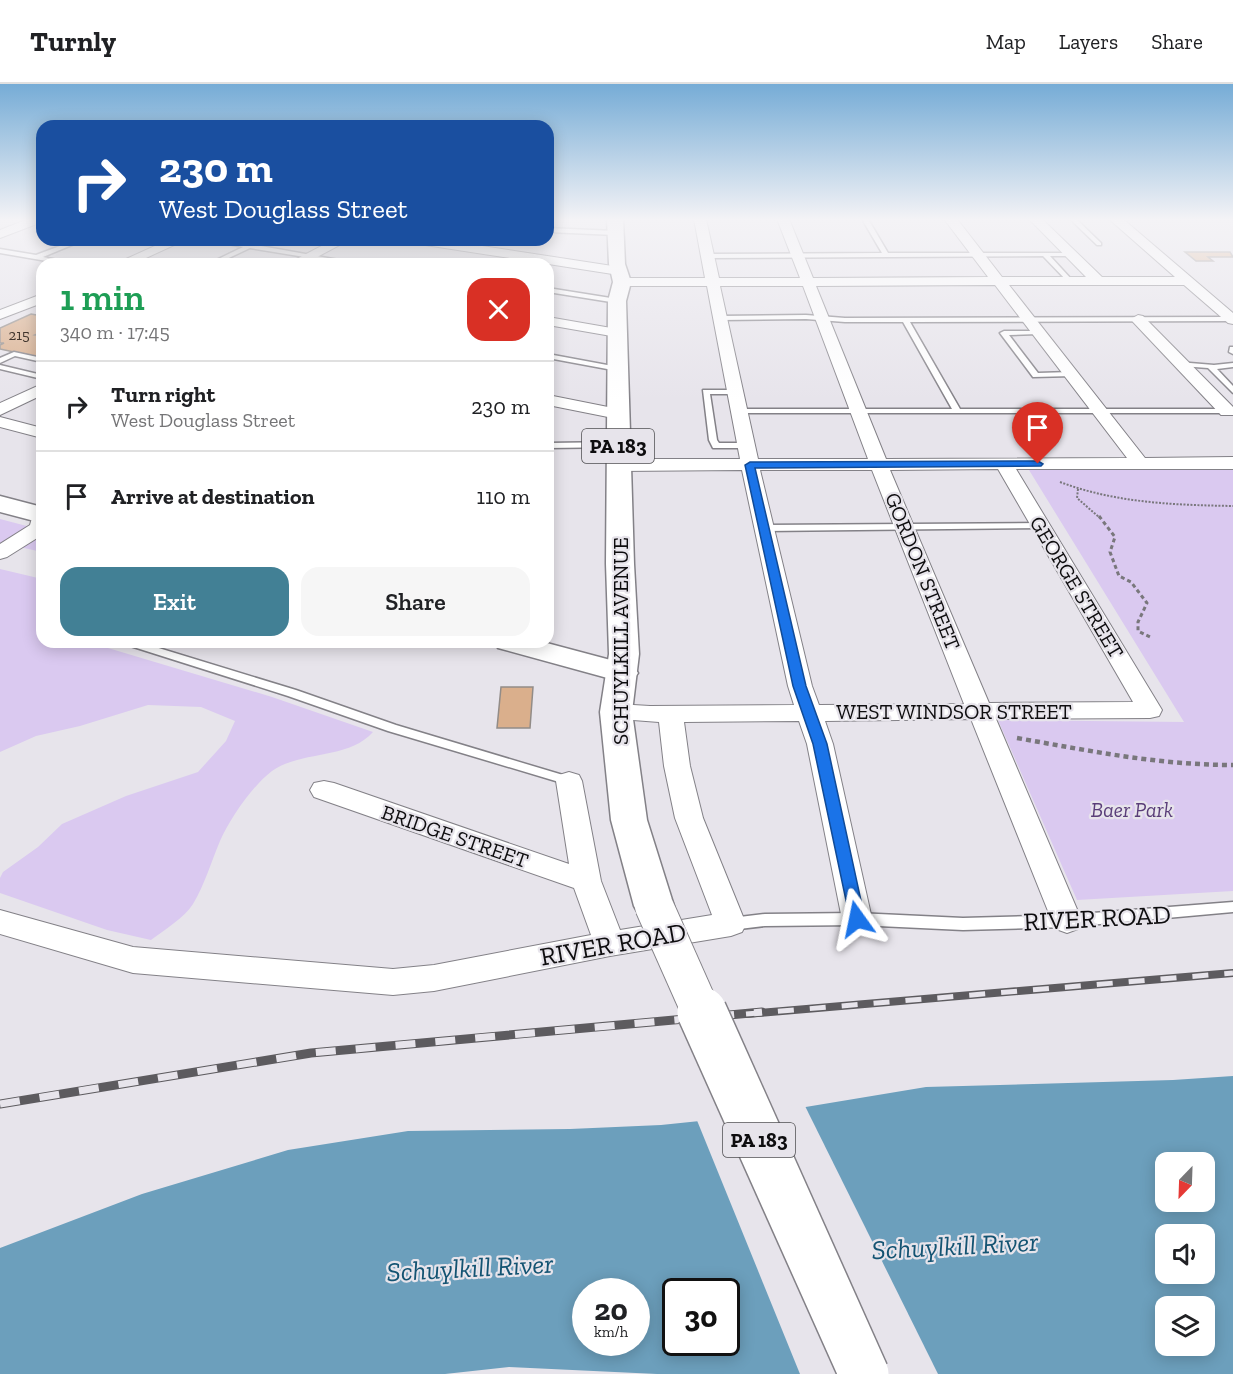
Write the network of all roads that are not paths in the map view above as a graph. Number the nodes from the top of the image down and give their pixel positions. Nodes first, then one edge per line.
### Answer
1 (597, 279) edge
2 (619, 279) edge
3 (807, 279) edge
4 (996, 279) edge
5 (1070, 281) joint
6 (1098, 281) joint
7 (1188, 281) joint
8 (713, 282) junction
9 (808, 282) junction
10 (998, 282) junction
11 (619, 285) junction
12 (554, 290) edge
13 (9, 294) dead end
14 (36, 299) edge
15 (36, 302) edge
16 (0, 315) edge
17 (720, 318) junction
18 (823, 319) junction
19 (1138, 319) junction
20 (905, 320) junction
21 (1028, 320) junction
22 (1232, 320) edge
23 (554, 322) edge
24 (1038, 332) junction
25 (617, 333) junction
26 (554, 357) edge
27 (36, 359) edge
28 (0, 361) edge
29 (1181, 364) junction
30 (1233, 365) edge
31 (1211, 366) junction
32 (0, 367) edge
33 (618, 369) junction
34 (1070, 374) junction
35 (36, 376) edge
36 (1233, 391) edge
37 (36, 392) edge
38 (735, 392) junction
39 (554, 401) edge
40 (0, 410) edge
41 (739, 411) junction
42 (1099, 411) junction
43 (1230, 411) edge
44 (859, 412) junction
45 (957, 412) junction
46 (618, 414) junction
47 (0, 423) edge
48 (36, 432) edge
49 (746, 446) junction
50 (554, 447) edge
51 (619, 455) junction
52 (1140, 463) junction
53 (1233, 463) edge
54 (879, 464) junction
55 (1011, 464) junction
56 (750, 465) junction
57 (0, 504) edge
58 (36, 526) edge
59 (1042, 526) junction
60 (36, 527) edge
61 (905, 527) junction
62 (765, 528) junction
63 (36, 530) edge
64 (0, 538) edge
65 (0, 555) edge
66 (147, 648) edge
67 (531, 648) edge
68 (622, 673) junction
69 (1150, 710) joint
70 (809, 712) junction
71 (645, 713) junction
72 (986, 722) junction
73 (569, 781) joint
74 (324, 790) dead end
75 (586, 881) junction
76 (1233, 907) edge
77 (857, 919) junction
78 (1067, 921) junction
79 (0, 922) edge
80 (731, 924) junction
81 (610, 944) junction
82 (864, 1374) edge

1 - 11 street
2 - 11 main road, SCHUYLKILL AVENUE / PA 183
3 - 9 street, GORDON STREET
4 - 10 street
5 - 6 street
5 - 10 street
6 - 7 street
7 - 22 street
8 - 9 street
8 - 11 street
8 - 17 street
9 - 10 street
9 - 18 street, GORDON STREET
10 - 21 street
11 - 12 lane
11 - 25 main road, SCHUYLKILL AVENUE / PA 183
13 - 14 street
15 - 16 street
17 - 18 lane
17 - 38 street
18 - 20 lane
18 - 44 street, GORDON STREET
19 - 21 lane
19 - 22 lane
19 - 29 street
20 - 21 lane
20 - 45 lane
21 - 24 street
23 - 25 street
24 - 34 street
24 - 34 lane
25 - 33 main road, SCHUYLKILL AVENUE / PA 183
26 - 33 lane
27 - 28 lane
29 - 31 lane
29 - 43 street
30 - 31 lane
31 - 36 lane
32 - 35 lane
33 - 46 main road, SCHUYLKILL AVENUE / PA 183
34 - 42 street
37 - 40 street
38 - 41 street
38 - 49 lane
39 - 46 street
41 - 44 lane
41 - 49 street
42 - 43 lane
42 - 45 lane
42 - 52 street
44 - 45 lane
44 - 54 street, GORDON STREET
46 - 51 main road, SCHUYLKILL AVENUE / PA 183
47 - 48 street
49 - 56 street
50 - 51 lane
51 - 56 street
51 - 68 main road, SCHUYLKILL AVENUE / PA 183
52 - 53 street
52 - 55 street
54 - 55 street
54 - 56 street
54 - 61 street, GORDON STREET
55 - 59 street, GEORGE STREET
56 - 62 street
57 - 58 main road
59 - 61 lane
59 - 69 street, GEORGE STREET
60 - 64 street
61 - 62 lane
61 - 72 street, GORDON STREET
62 - 70 street
63 - 65 street
66 - 73 lane
67 - 68 main road
68 - 71 main road, SCHUYLKILL AVENUE / PA 183
69 - 72 street, WEST WINDSOR STREET
70 - 71 street, WEST WINDSOR STREET
70 - 72 street, WEST WINDSOR STREET
70 - 77 street
71 - 80 street, SCHUYLKILL AVENUE
71 - 82 main road, SCHUYLKILL AVENUE / PA 183, bridge
72 - 78 street, GORDON STREET
73 - 75 street
74 - 75 street, BRIDGE STREET
75 - 81 street
76 - 78 lane, RIVER ROAD
77 - 78 lane, RIVER ROAD
77 - 80 lane, RIVER ROAD
79 - 81 street, RIVER ROAD
80 - 81 street, RIVER ROAD

